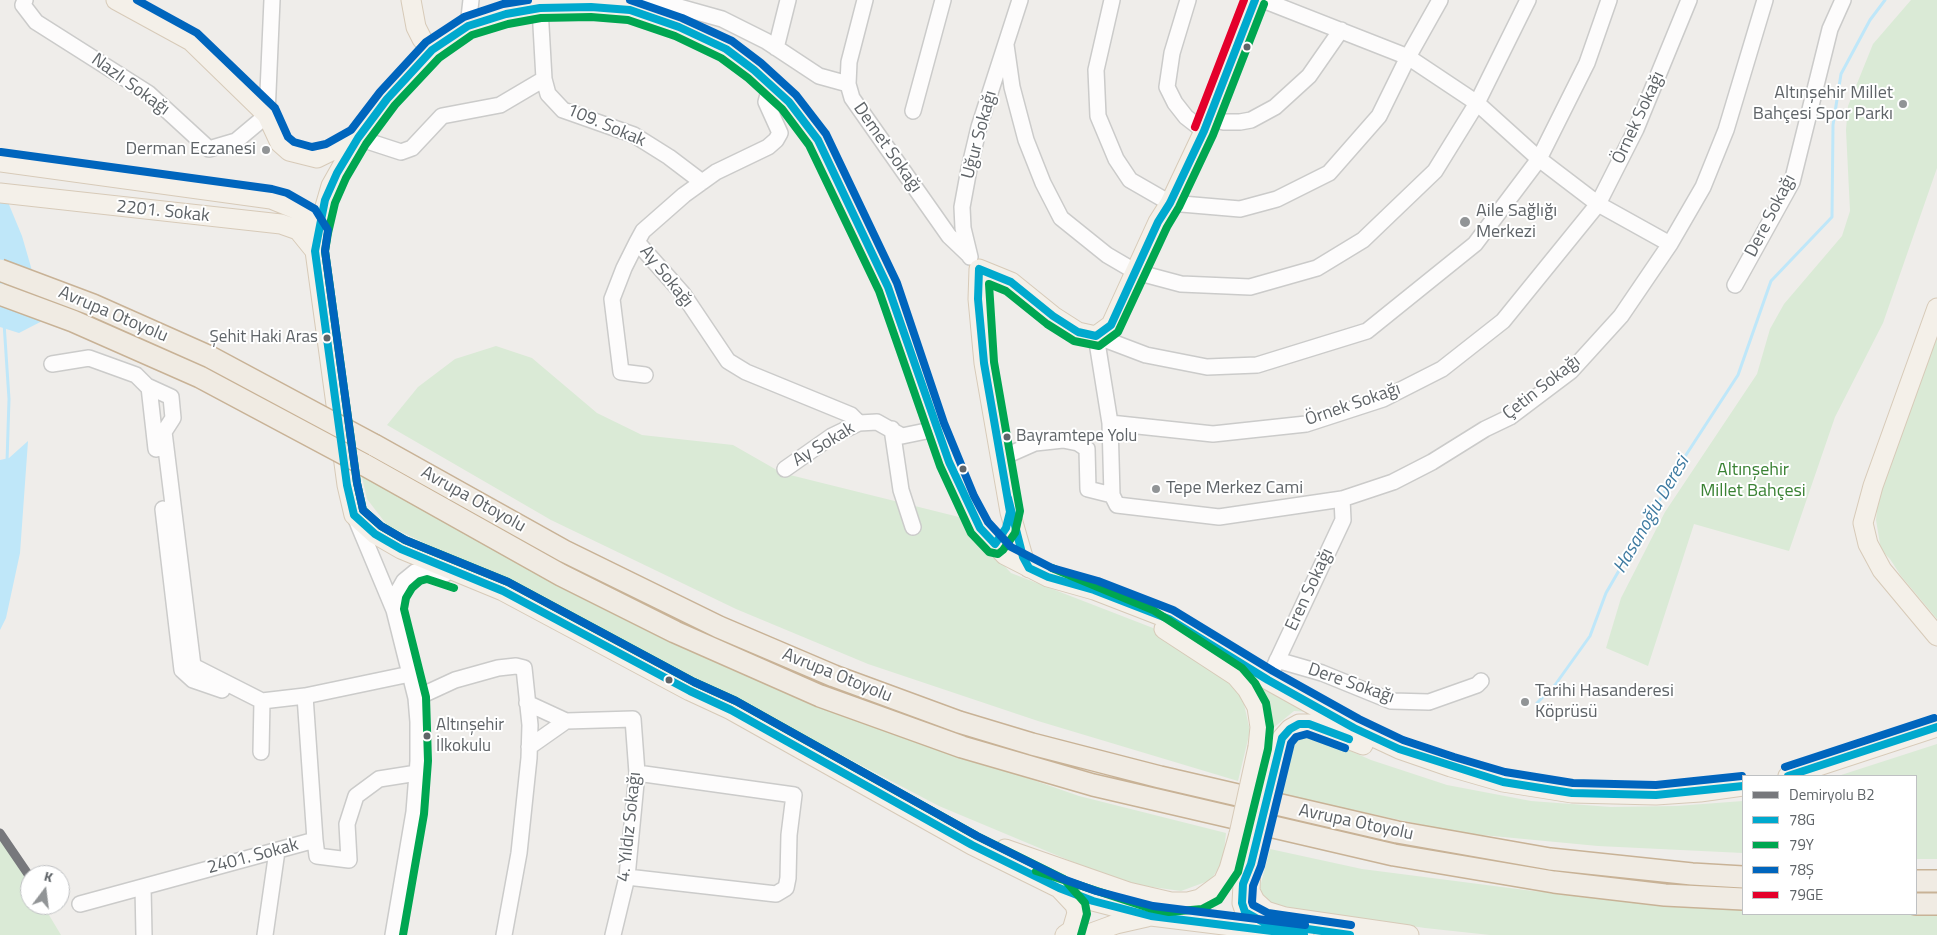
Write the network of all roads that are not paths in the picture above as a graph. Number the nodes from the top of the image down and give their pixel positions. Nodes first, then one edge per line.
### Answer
1 (25, 0) edge
2 (116, 0) edge
3 (272, 0) edge
4 (411, 0) edge
5 (471, 0) edge
6 (659, 0) edge
7 (788, 0) edge
8 (865, 0) edge
9 (943, 0) edge
10 (1020, 0) edge
11 (1112, 0) edge
12 (1188, 0) edge
13 (1256, 0) edge
14 (1263, 0) edge
15 (1528, 0) edge
16 (1609, 0) edge
17 (1689, 0) edge
18 (1765, 0) edge
19 (1843, 0) edge
20 (1436, 1) edge
21 (631, 5) edge
22 (540, 8) junction
23 (468, 26) junction
24 (1341, 30) junction
25 (1006, 46) junction
26 (776, 48) junction
27 (432, 50) junction
28 (1408, 57) junction
29 (544, 80) junction
30 (771, 84) junction
31 (848, 84) junction
32 (1477, 103) junction
33 (913, 111) dead end
34 (267, 115) junction
35 (1207, 125) junction
36 (358, 138) junction
37 (1539, 159) junction
38 (0, 162) edge
39 (702, 182) junction
40 (0, 193) edge
41 (1170, 203) junction
42 (1598, 204) junction
43 (318, 231) junction
44 (637, 242) junction
45 (1670, 244) junction
46 (315, 251) junction
47 (974, 262) junction
48 (0, 270) edge
49 (1136, 272) junction
50 (1735, 285) dead end
51 (0, 294) edge
52 (1937, 308) edge
53 (1096, 336) junction
54 (52, 364) dead end
55 (645, 375) dead end
56 (149, 386) junction
57 (859, 423) junction
58 (1110, 423) junction
59 (892, 429) junction
60 (936, 429) junction
61 (1001, 458) junction
62 (784, 469) dead end
63 (1342, 498) junction
64 (1114, 500) junction
65 (1010, 512) junction
66 (354, 515) junction
67 (913, 527) dead end
68 (995, 544) junction
69 (1029, 568) junction
70 (1048, 577) junction
71 (503, 591) junction
72 (394, 610) junction
73 (1937, 636) edge
74 (1277, 660) junction
75 (410, 674) junction
76 (1268, 680) junction
77 (1481, 681) dead end
78 (243, 693) junction
79 (305, 696) junction
80 (416, 698) junction
81 (262, 701) junction
82 (527, 703) junction
83 (566, 721) junction
84 (1936, 726) edge
85 (529, 747) junction
86 (261, 752) dead end
87 (417, 773) junction
88 (637, 773) junction
89 (1791, 775) edge
90 (1503, 782) junction
91 (1742, 786) edge
92 (946, 831) junction
93 (315, 840) junction
94 (277, 851) junction
95 (1251, 864) junction
96 (627, 877) junction
97 (1742, 877) edge
98 (1917, 881) edge
99 (1937, 881) edge
100 (143, 887) junction
101 (1059, 888) junction
102 (1742, 899) edge
103 (80, 904) dead end
104 (1917, 904) edge
105 (1937, 904) edge
106 (1151, 916) junction
107 (144, 935) edge
108 (265, 935) edge
109 (393, 935) edge
110 (504, 935) edge
111 (613, 935) edge
112 (1066, 935) edge
113 (1086, 935) edge
114 (1304, 935) edge
115 (1350, 935) edge
116 (1409, 935) edge

1 - 34 street, Nazlı Sokağı
2 - 34 main road
3 - 34 street
4 - 27 main road
5 - 23 street
6 - 21 street
6 - 26 street, Demet Sokağı
7 - 26 street
8 - 31 street
9 - 33 street
10 - 25 street, Uğur Sokağı
11 - 41 street
12 - 35 street
13 - 35 main road
14 - 24 street
15 - 32 street
16 - 37 street
17 - 42 street, Örnek Sokağı
18 - 45 street, Çetin Sokağı
19 - 50 street, Dere Sokağı
20 - 28 street
21 - 22 main road
21 - 30 main road
22 - 23 main road
22 - 29 street, 109. Sokak
23 - 27 main road
24 - 28 street
24 - 35 street
25 - 47 street, Uğur Sokağı
25 - 49 street
26 - 31 street, Demet Sokağı
27 - 36 main road
28 - 32 street
28 - 41 street
29 - 36 street
29 - 39 street, 109. Sokak
30 - 39 street, Ay Sokağı
30 - 60 main road
31 - 47 street, Demet Sokağı
32 - 37 street
32 - 49 street
34 - 36 main road
35 - 41 main road
36 - 43 main road
37 - 42 street
37 - 53 street
38 - 43 main road, 2201. Sokak
39 - 44 street, Ay Sokağı
40 - 46 main road, 2201. Sokak
41 - 49 main road
42 - 45 street
42 - 58 street, Örnek Sokağı
43 - 46 main road
44 - 55 street
44 - 57 street, Ay Sokağı
45 - 63 street, Çetin Sokağı
46 - 66 main road
47 - 53 main road
47 - 61 main road
48 - 97 highway, Avrupa Otoyolu, bridge
49 - 53 main road
51 - 102 highway, Avrupa Otoyolu, bridge
52 - 73 main road
53 - 58 street
54 - 56 street
56 - 78 street
56 - 78 street
57 - 59 street, Ay Sokak
57 - 62 street, Ay Sokak
58 - 64 street
59 - 60 street, Ay Sokak
59 - 67 street
60 - 68 main road
61 - 64 street, Çetin Sokağı
61 - 65 main road
63 - 64 street, Çetin Sokağı
63 - 74 street, Eren Sokağı
65 - 68 main road
65 - 69 main road
66 - 71 main road
66 - 72 street
68 - 69 main road
69 - 70 main road
70 - 76 main road
70 - 92 main road, bridge
71 - 72 street
71 - 92 main road
72 - 75 street
74 - 76 street, Eren Sokağı
74 - 77 street, Dere Sokağı
75 - 79 street
75 - 80 street
76 - 90 main road
78 - 81 street
79 - 81 street
79 - 93 street, 2401. Sokak
80 - 82 street
80 - 87 street
81 - 86 street
82 - 83 street
82 - 85 street
83 - 85 street
83 - 88 street, 4. Yıldız Sokağı
84 - 89 main road
85 - 110 street
87 - 93 street
87 - 109 street
88 - 96 street, 4. Yıldız Sokağı
88 - 96 street
90 - 91 main road
90 - 95 main road, bridge
92 - 101 main road
93 - 94 street, 2401. Sokak
94 - 100 street, 2401. Sokak
94 - 108 street
95 - 115 main road
95 - 116 main road
96 - 111 street, 4. Yıldız Sokağı
98 - 99 highway
100 - 103 street, 2401. Sokak
100 - 107 street
101 - 106 main road
101 - 112 main road
104 - 105 highway
106 - 113 main road
106 - 114 main road

